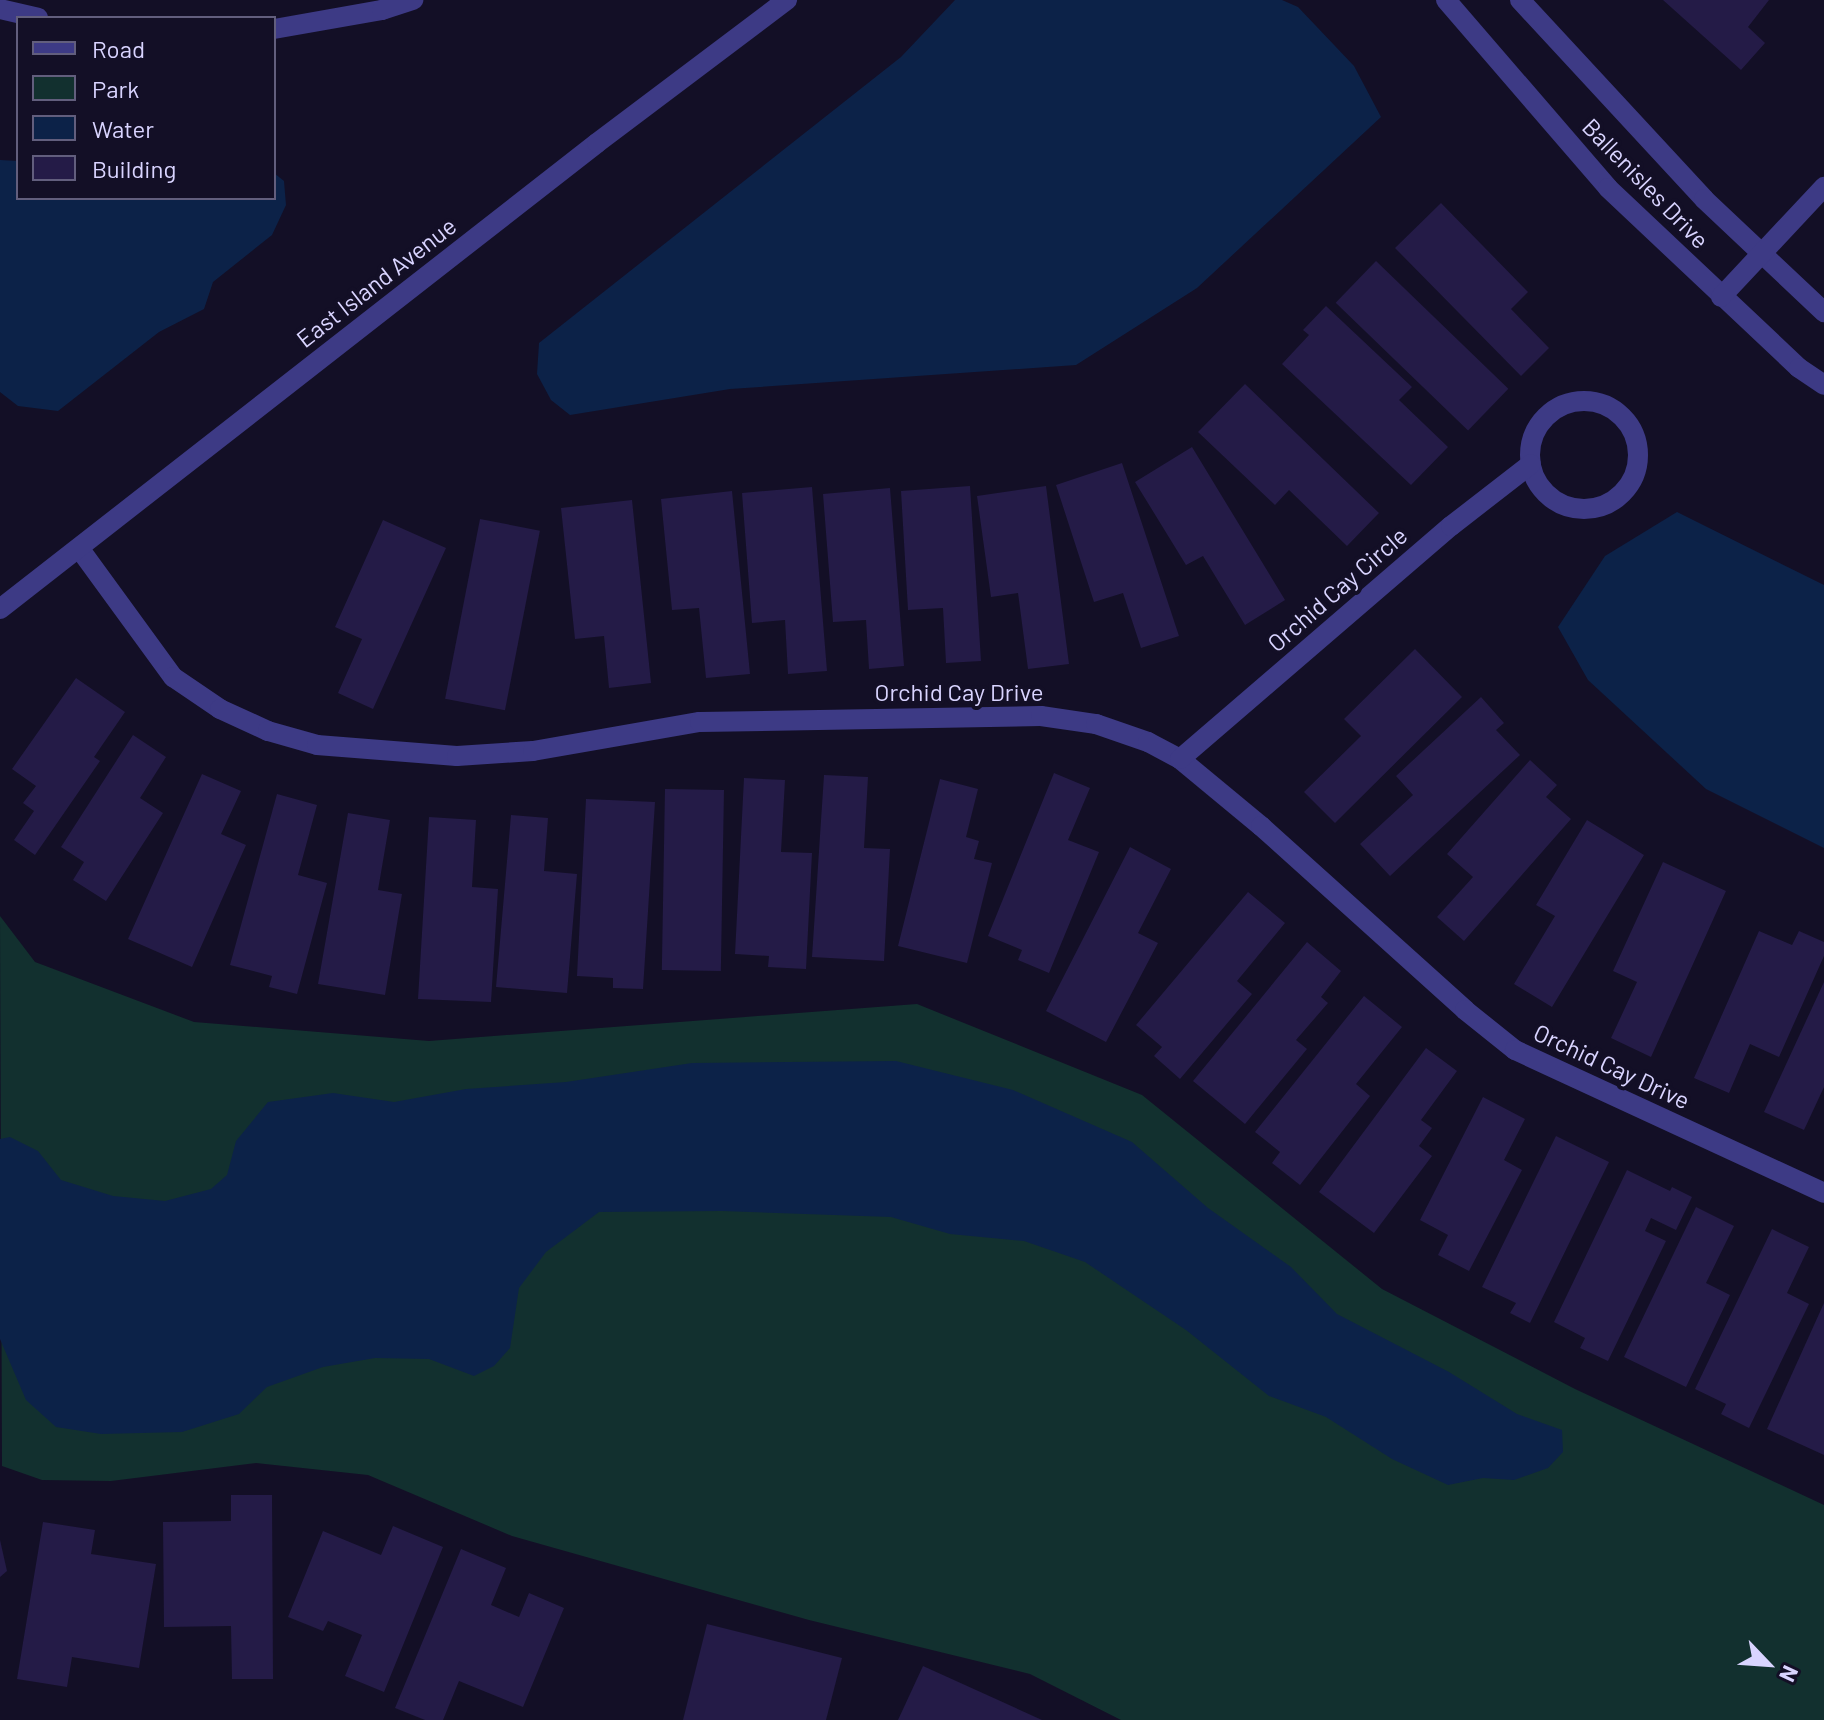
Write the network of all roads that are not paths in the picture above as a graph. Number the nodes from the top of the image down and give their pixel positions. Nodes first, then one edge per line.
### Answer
1 (413, 0) edge
2 (787, 0) edge
3 (1446, 0) edge
4 (1520, 0) edge
5 (0, 9) edge
6 (30, 16) edge
7 (276, 29) edge
8 (1824, 187) edge
9 (1762, 252) junction
10 (1721, 297) junction
11 (1824, 312) edge
12 (1824, 385) edge
13 (1531, 464) junction
14 (79, 548) junction
15 (0, 609) edge
16 (1180, 759) junction
17 (1824, 1193) edge

1 - 7 street
2 - 14 street, East Island Avenue
3 - 10 street, Ballenisles Drive
4 - 9 street, Ballenisles Drive
5 - 6 street
8 - 9 street
9 - 10 street
9 - 11 street, Ballenisles Drive
10 - 12 street, Ballenisles Drive
13 - 13 street
13 - 16 street, Orchid Cay Circle
14 - 15 street, East Island Avenue
14 - 16 street, Orchid Cay Drive
16 - 17 street, Orchid Cay Drive

